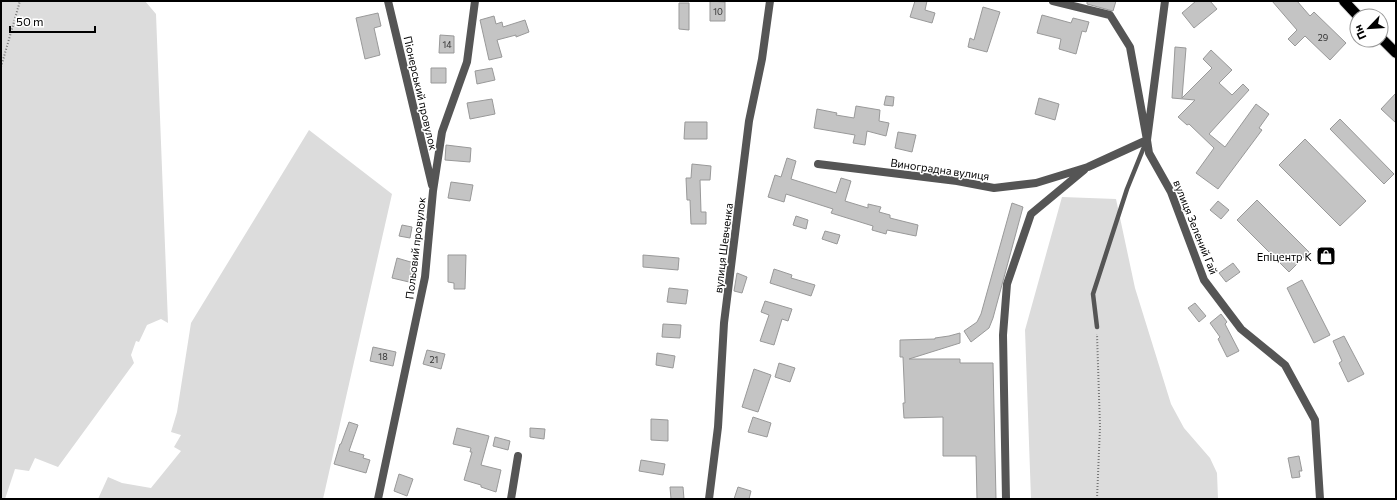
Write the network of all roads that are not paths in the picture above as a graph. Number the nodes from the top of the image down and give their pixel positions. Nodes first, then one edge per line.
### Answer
1 (388, 1) edge
2 (476, 1) edge
3 (770, 1) edge
4 (1053, 1) edge
5 (1165, 1) edge
6 (1147, 140) junction
7 (818, 164) dead end
8 (1088, 167) junction
9 (433, 191) junction
10 (1097, 327) road end
11 (518, 456) dead end
12 (378, 499) edge
13 (511, 499) edge
14 (709, 499) edge
15 (1006, 499) edge
16 (1320, 499) edge

1 - 9 street, Піонерський провулок
2 - 9 street, Польовий провулок
3 - 14 street, вулиця Шевченка
4 - 6 street
5 - 6 street, вулиця Зелений Гай
6 - 8 street, Виноградна вулиця
6 - 10 lane
6 - 16 street, вулиця Зелений Гай
7 - 8 street, Виноградна вулиця
8 - 15 street
9 - 12 street, Польовий провулок
11 - 13 street

